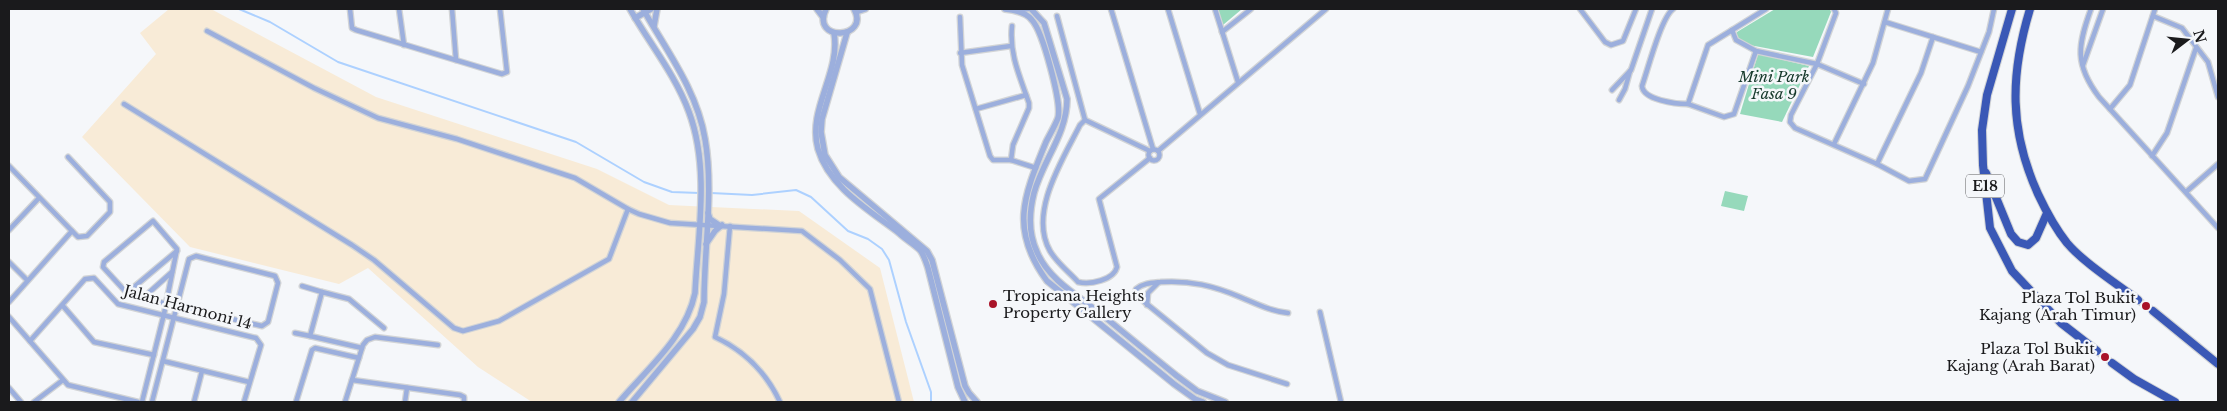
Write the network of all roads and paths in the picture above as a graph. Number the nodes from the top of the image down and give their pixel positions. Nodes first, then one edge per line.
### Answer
1 (350, 9) edge
2 (399, 9) edge
3 (452, 9) edge
4 (500, 9) edge
5 (632, 9) edge
6 (657, 9) edge
7 (817, 9) edge
8 (826, 9) edge
9 (865, 9) edge
10 (1005, 9) edge
11 (1030, 9) edge
12 (1111, 9) edge
13 (1168, 9) edge
14 (1215, 9) edge
15 (1251, 9) edge
16 (1326, 9) edge
17 (1580, 9) edge
18 (1636, 9) edge
19 (1652, 9) edge
20 (1673, 9) edge
21 (1766, 9) edge
22 (1834, 9) edge
23 (1888, 9) edge
24 (1994, 9) edge
25 (2012, 9) edge
26 (2030, 9) edge
27 (2091, 9) edge
28 (2103, 9) edge
29 (2155, 9) edge
30 (646, 10) edge
31 (855, 10) edge
32 (1012, 10) junction
33 (1042, 10) dead end
34 (1057, 16) dead end
35 (2153, 16) junction
36 (823, 17) junction
37 (960, 17) dead end
38 (635, 18) junction
39 (1885, 22) junction
40 (1044, 23) junction
41 (1012, 26) dead end
42 (654, 27) junction
43 (1732, 30) junction
44 (207, 31) dead end
45 (1222, 32) junction
46 (834, 33) junction
47 (847, 33) junction
48 (1933, 37) junction
49 (404, 44) junction
50 (1011, 46) junction
51 (2196, 48) junction
52 (1756, 51) junction
53 (1981, 52) junction
54 (960, 53) junction
55 (456, 60) junction
56 (1817, 64) junction
57 (2083, 67) junction
58 (1630, 70) junction
59 (1238, 82) junction
60 (1864, 84) junction
61 (1612, 90) dead end
62 (1026, 95) junction
63 (2218, 97) edge
64 (1619, 100) dead end
65 (124, 104) dead end
66 (1688, 104) junction
67 (976, 109) junction
68 (2110, 109) junction
69 (1200, 114) junction
70 (1085, 120) junction
71 (1148, 136) junction
72 (1834, 144) junction
73 (1139, 145) junction
74 (1154, 150) junction
75 (2152, 156) junction
76 (68, 157) dead end
77 (1150, 158) junction
78 (1011, 160) junction
79 (1877, 164) junction
80 (2218, 164) edge
81 (1982, 165) junction
82 (9, 166) edge
83 (1036, 168) junction
84 (2186, 192) junction
85 (39, 198) junction
86 (628, 210) junction
87 (707, 211) junction
88 (2047, 213) junction
89 (698, 223) junction
90 (707, 224) junction
91 (720, 225) junction
92 (730, 226) junction
93 (2218, 228) edge
94 (9, 230) edge
95 (72, 231) junction
96 (706, 245) junction
97 (177, 251) junction
98 (9, 262) edge
99 (173, 271) junction
100 (27, 280) junction
101 (1160, 282) junction
102 (302, 286) dead end
103 (128, 292) junction
104 (322, 292) junction
105 (144, 297) junction
106 (2138, 300) tunnel mouth
107 (9, 302) edge
108 (166, 304) junction
109 (1147, 305) junction
110 (63, 306) junction
111 (177, 306) junction
112 (2153, 311) tunnel mouth
113 (1320, 312) dead end
114 (1288, 313) dead end
115 (164, 314) junction
116 (174, 316) junction
117 (9, 317) edge
118 (384, 328) dead end
119 (295, 333) dead end
120 (310, 336) junction
121 (30, 341) junction
122 (438, 345) dead end
123 (362, 348) junction
124 (2097, 351) tunnel mouth
125 (154, 355) junction
126 (359, 358) junction
127 (163, 361) junction
128 (2112, 363) tunnel mouth
129 (2218, 364) edge
130 (202, 371) junction
131 (63, 380) junction
132 (352, 380) junction
133 (249, 382) junction
134 (1287, 384) dead end
135 (9, 388) edge
136 (407, 388) junction
137 (122, 400) edge
138 (464, 400) edge
139 (21, 402) edge
140 (34, 402) edge
141 (140, 402) edge
142 (152, 402) edge
143 (194, 402) edge
144 (244, 402) edge
145 (296, 402) edge
146 (345, 402) edge
147 (405, 402) edge
148 (619, 402) edge
149 (632, 402) edge
150 (780, 402) edge
151 (899, 402) edge
152 (966, 402) edge
153 (977, 402) edge
154 (1204, 402) edge
155 (1225, 402) edge
156 (1341, 402) edge
157 (2175, 402) edge

1 - 49 street
2 - 49 street
3 - 55 street
4 - 55 street
5 - 38 street
6 - 42 street
7 - 36 street
8 - 36 street
9 - 31 street
10 - 32 street
11 - 32 street
11 - 40 street
12 - 71 street
13 - 69 street
14 - 45 street
15 - 45 street
16 - 59 street
17 - 18 street
19 - 58 street
20 - 66 street
21 - 43 street
22 - 56 street
23 - 39 street
24 - 53 street
25 - 81 highway, E18
26 - 88 highway
27 - 57 street
28 - 57 street
29 - 35 street
30 - 38 street
30 - 42 street
31 - 47 street
32 - 83 street
33 - 40 street
34 - 70 street
35 - 51 street
35 - 68 street
36 - 46 street
37 - 54 street
38 - 89 street
39 - 48 street
39 - 60 street
40 - 155 street
41 - 50 street
42 - 87 street
43 - 52 street
43 - 66 street
44 - 86 street
45 - 59 street
46 - 47 street
46 - 152 street
47 - 153 street
48 - 53 street
48 - 79 street
49 - 55 street
50 - 54 street
50 - 62 street
51 - 63 street
51 - 75 street
52 - 56 street
52 - 66 street
53 - 79 street
54 - 67 street
56 - 60 street
56 - 72 street
57 - 68 street
58 - 61 street
58 - 64 street
59 - 69 street
60 - 72 street
62 - 67 street
62 - 78 street
65 - 86 street
67 - 78 street
68 - 75 street
69 - 74 street
70 - 73 street
70 - 77 street
71 - 73 street
71 - 74 street
72 - 79 street
73 - 74 street
74 - 77 street
74 - 77 street
75 - 84 street
76 - 95 street
78 - 83 street
80 - 84 street
81 - 88 highway
81 - 124 highway, E18
82 - 85 street
83 - 154 street
84 - 93 street
85 - 94 street
85 - 95 street
86 - 89 street
87 - 90 street
87 - 91 street
88 - 106 highway
89 - 90 street
89 - 148 street
90 - 91 street
90 - 96 street
91 - 92 street
91 - 96 street
92 - 150 street
92 - 151 street
95 - 100 street
96 - 149 street
97 - 99 street
97 - 103 street
97 - 103 street
98 - 100 street
99 - 105 street
99 - 108 street
100 - 107 street
101 - 109 street
101 - 109 street
101 - 114 street
102 - 104 street
103 - 105 street
104 - 118 street
104 - 120 street
105 - 108 street
108 - 115 street
109 - 134 street
110 - 115 street, Jalan Harmoni 14
110 - 121 street
110 - 125 street
111 - 111 street
111 - 116 street
112 - 129 highway
113 - 156 street
115 - 116 street, Jalan Harmoni 14
115 - 125 street
116 - 127 street
116 - 133 street, Jalan Harmoni 14
117 - 121 street
119 - 120 street
120 - 123 street
121 - 131 street
122 - 123 street
123 - 126 street
125 - 141 street
126 - 132 street
126 - 145 street
127 - 130 street
127 - 142 street
128 - 157 highway
130 - 133 street
130 - 143 street
131 - 137 street
131 - 140 street
132 - 136 street
132 - 146 street
133 - 144 street
135 - 139 street
136 - 138 street
136 - 147 street
137 - 141 street

